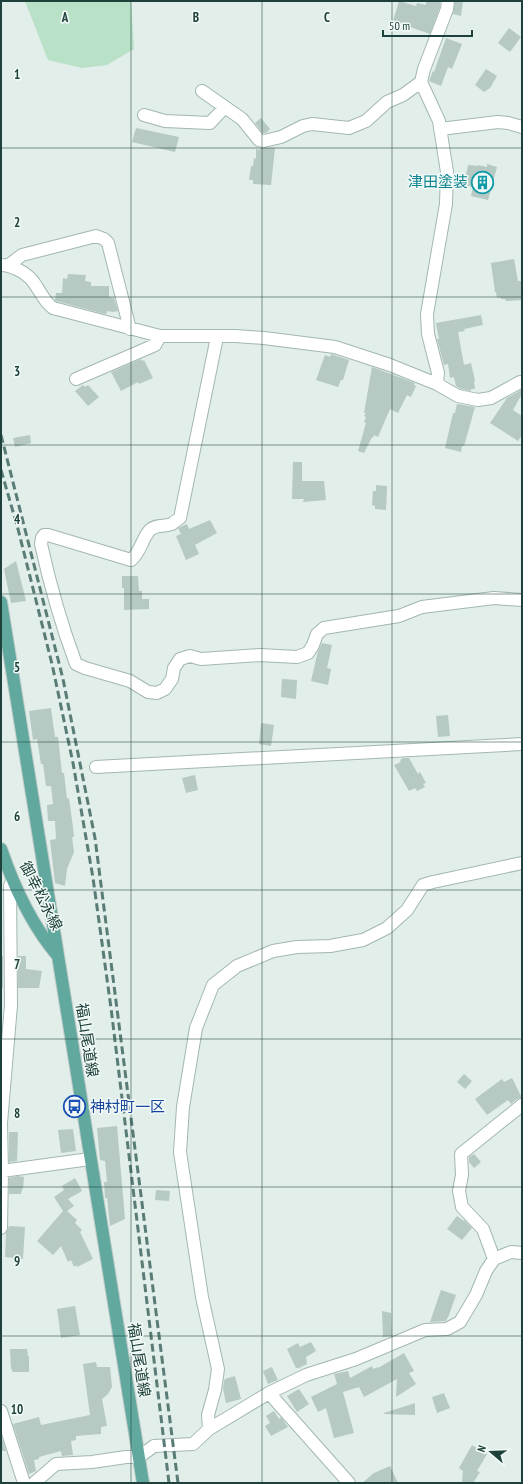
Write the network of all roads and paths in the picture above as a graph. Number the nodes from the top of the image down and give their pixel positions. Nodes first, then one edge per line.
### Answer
1 (448, 1) edge
2 (421, 82) junction
3 (202, 91) dead end
4 (226, 107) junction
5 (144, 115) dead end
6 (522, 127) edge
7 (440, 129) junction
8 (5, 265) edge
9 (130, 329) junction
10 (160, 336) junction
11 (217, 337) junction
12 (76, 379) dead end
13 (522, 383) edge
14 (437, 384) junction
15 (522, 600) edge
16 (1, 602) edge
17 (522, 744) edge
18 (96, 767) dead end
19 (1, 849) edge
20 (522, 863) edge
21 (12, 880) junction
22 (57, 956) junction
23 (522, 1105) edge
24 (90, 1159) junction
25 (2, 1171) junction
26 (1, 1228) edge
27 (522, 1253) edge
28 (494, 1259) junction
29 (270, 1393) junction
30 (1, 1411) edge
31 (209, 1429) junction
32 (139, 1457) junction
33 (24, 1483) edge
34 (34, 1483) edge
35 (143, 1483) edge
36 (349, 1483) edge

1 - 2 street
2 - 4 street
2 - 7 street
3 - 4 street
4 - 5 street
6 - 7 street
7 - 14 street
8 - 9 street
8 - 9 street
9 - 10 street
10 - 11 street
10 - 12 street
11 - 14 street
11 - 15 street
13 - 14 street
16 - 22 main road, 福山尾道線
17 - 18 street
19 - 21 main road, 御幸松永線
20 - 31 street
21 - 22 main road, 御幸松永線
21 - 25 street
22 - 24 main road, 福山尾道線
23 - 28 street
24 - 25 street
24 - 32 main road, 福山尾道線
25 - 26 street
27 - 28 street
28 - 29 street
29 - 31 street
29 - 36 street
30 - 33 street
31 - 32 street
32 - 34 street
32 - 35 main road, 福山尾道線

